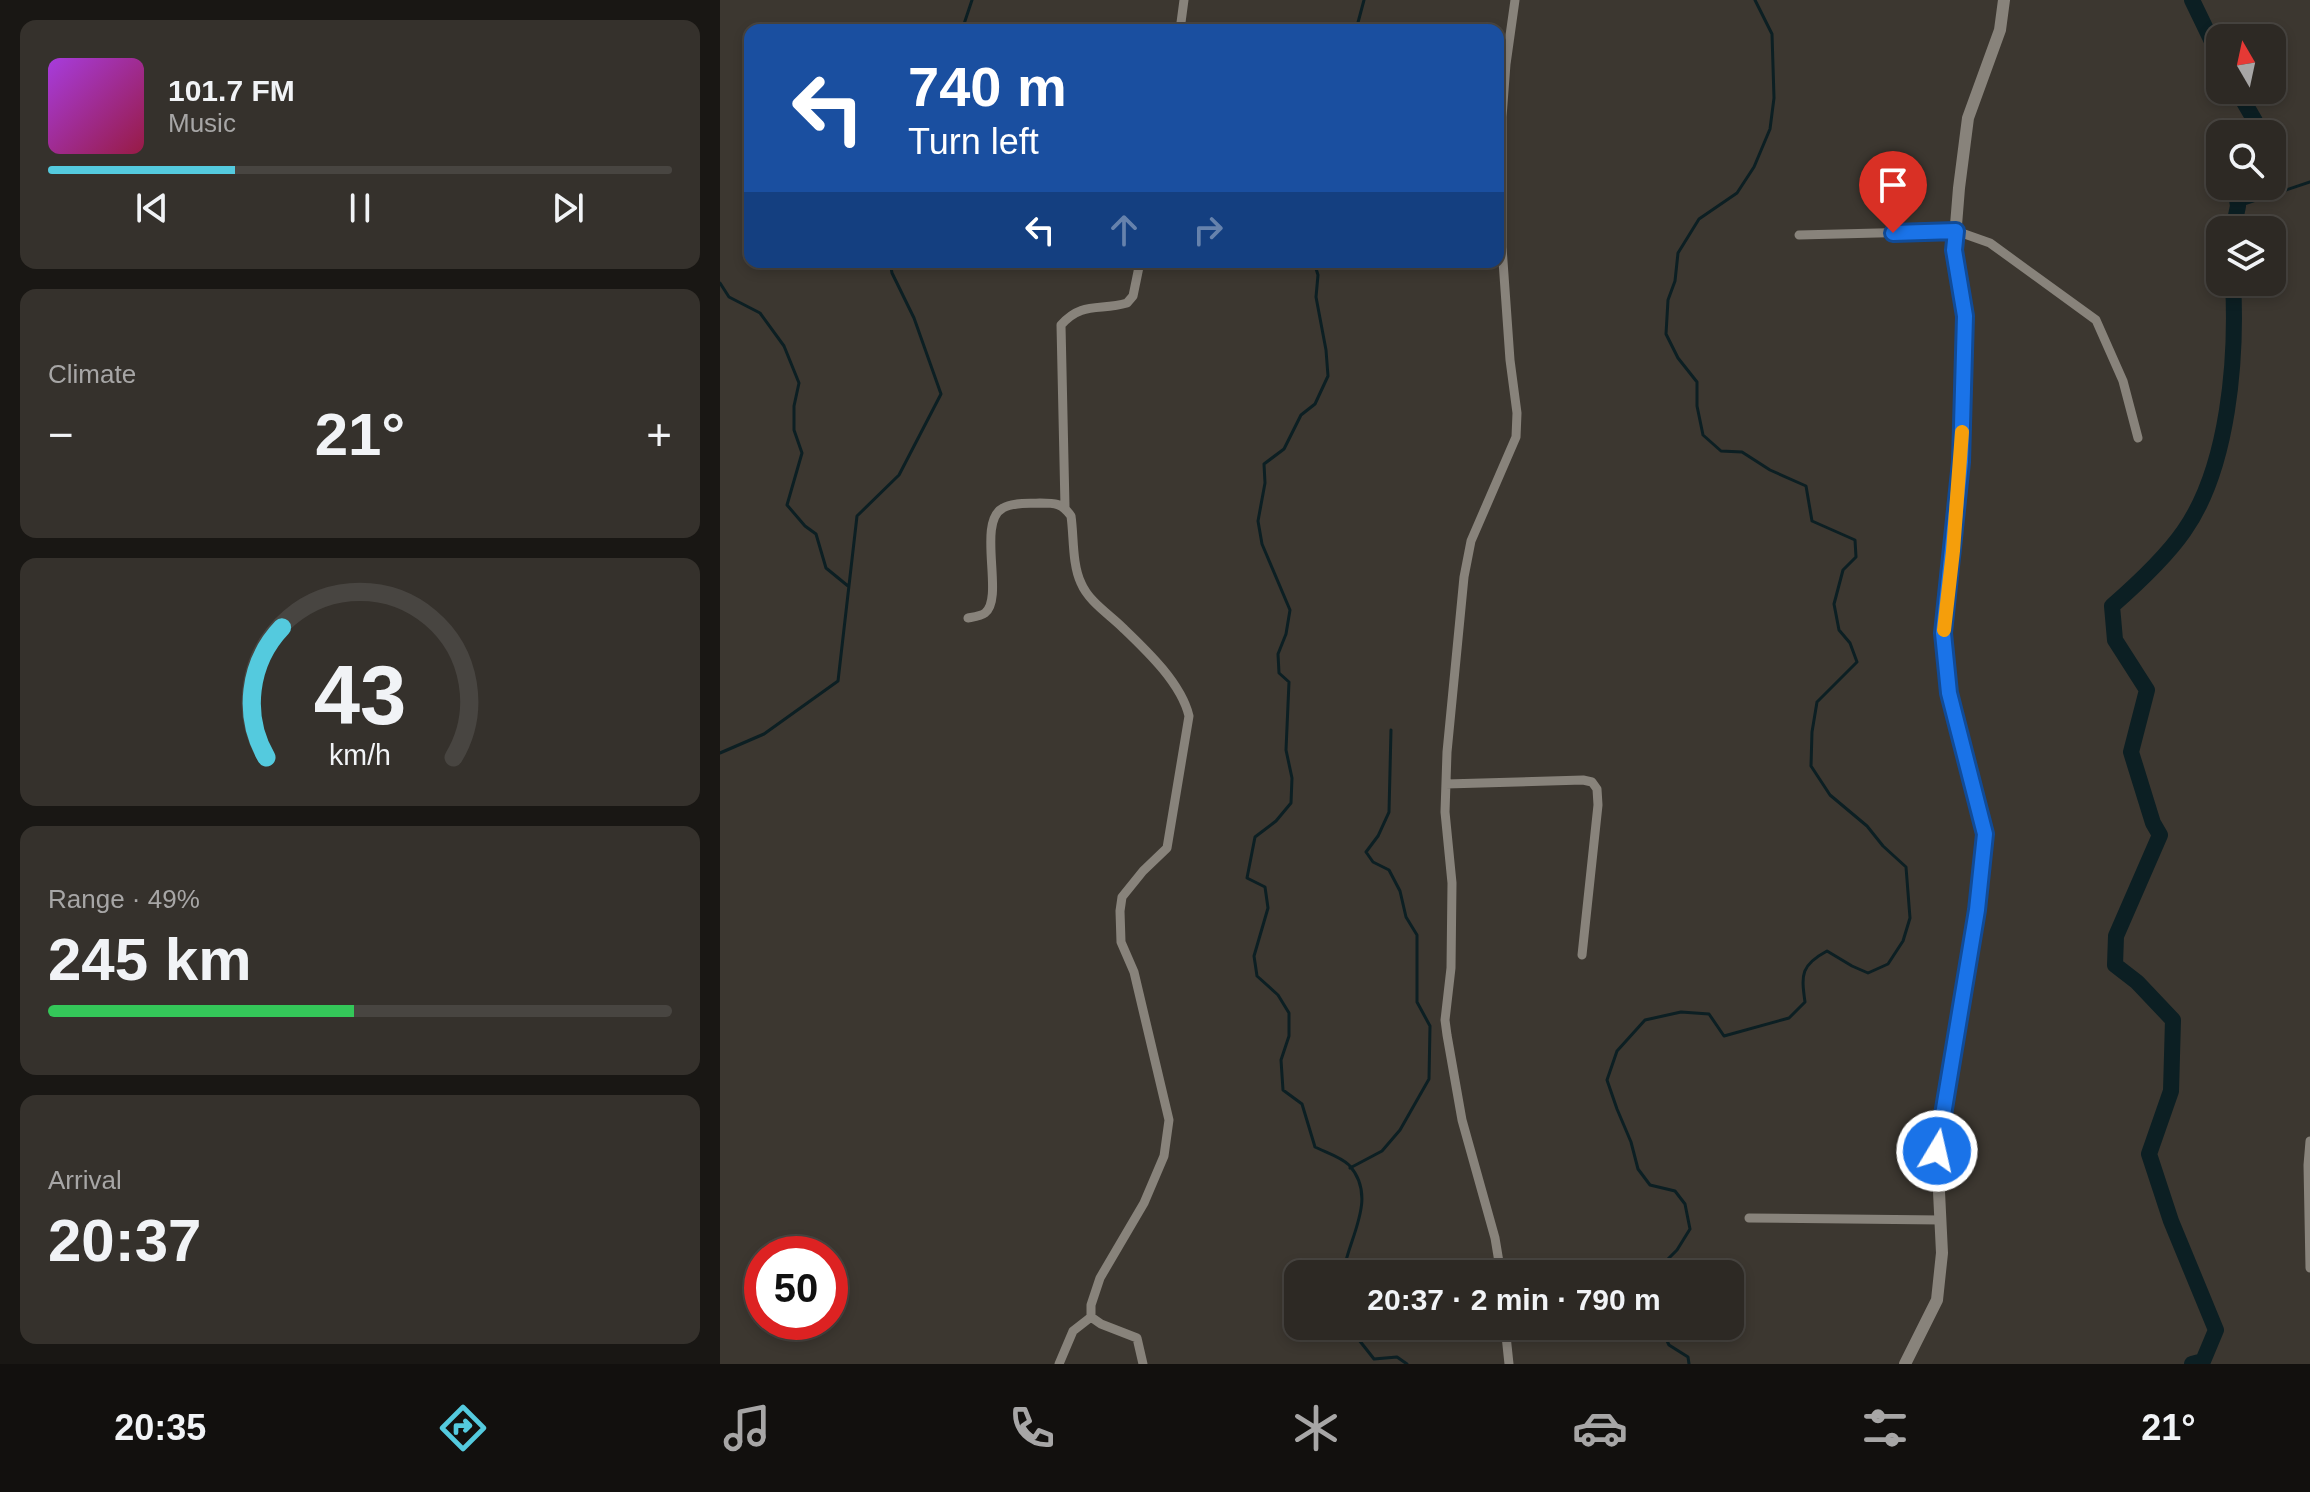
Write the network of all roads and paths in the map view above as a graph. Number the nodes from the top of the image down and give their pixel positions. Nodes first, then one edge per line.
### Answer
1 (1184, 0) edge
2 (1515, 0) edge
3 (2004, 0) edge
4 (1181, 24) edge
5 (1504, 90) edge
6 (1956, 231) junction
7 (1799, 235) dead end
8 (1139, 268) edge
9 (1503, 268) edge
10 (2138, 438) dead end
11 (1065, 507) junction
12 (968, 618) dead end
13 (1446, 784) junction
14 (1582, 955) dead end
15 (2310, 1141) edge
16 (1749, 1218) dead end
17 (1941, 1220) junction
18 (1499, 1260) edge
19 (2310, 1268) edge
20 (1091, 1317) junction
21 (1506, 1340) edge
22 (1059, 1364) edge
23 (1143, 1364) edge
24 (1509, 1364) edge
25 (1905, 1364) edge

1 - 4 street
2 - 5 street
3 - 6 main road
6 - 7 street
6 - 10 street
6 - 17 main road
8 - 11 street
9 - 13 street
11 - 12 street
11 - 20 street
13 - 14 street
13 - 18 street
15 - 19 street
16 - 17 street
17 - 25 main road
20 - 22 street
20 - 23 street
21 - 24 street

